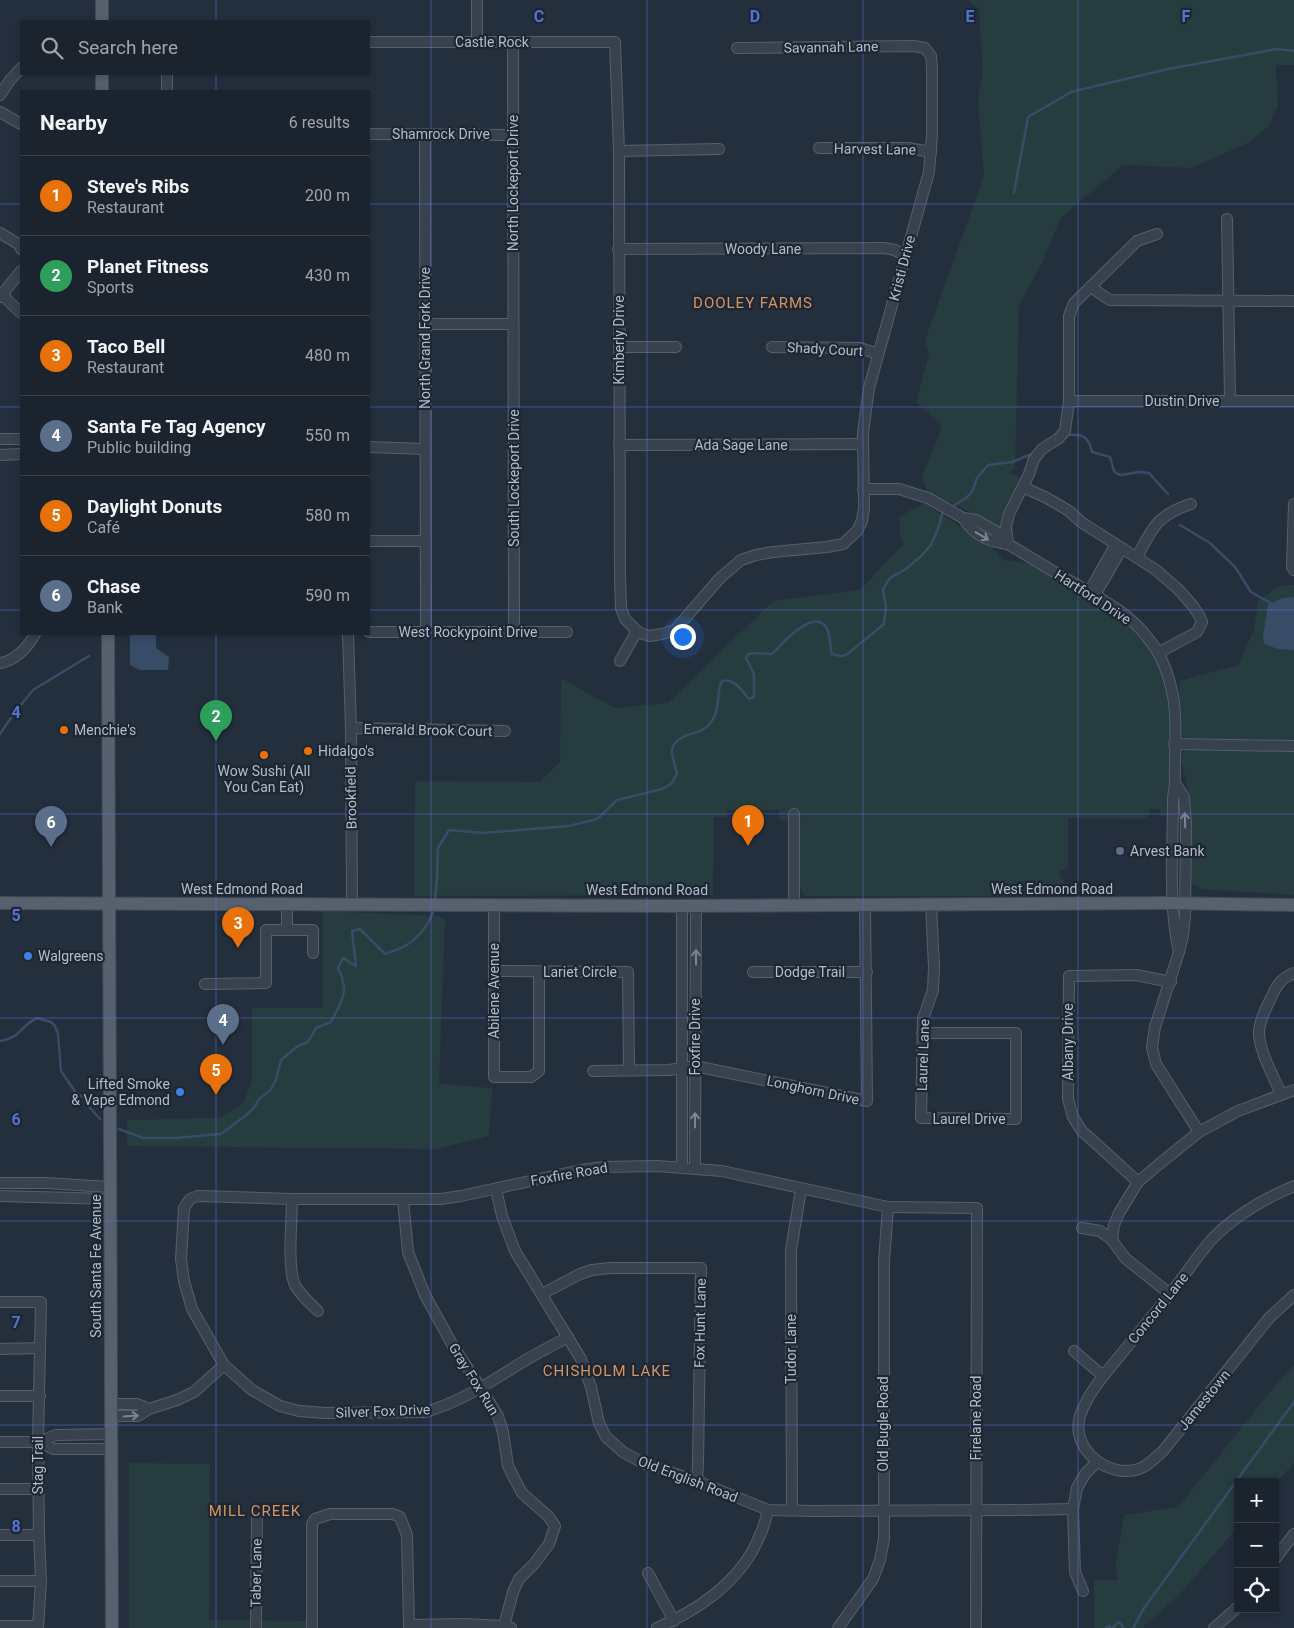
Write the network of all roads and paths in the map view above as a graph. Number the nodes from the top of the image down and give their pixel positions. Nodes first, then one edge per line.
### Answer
1 (102, 0) edge
2 (477, 1) edge
3 (102, 20) edge
4 (370, 42) edge
5 (477, 42) junction
6 (513, 42) junction
7 (615, 42) joint
8 (737, 48) dead end
9 (925, 48) joint
10 (20, 69) edge
11 (102, 75) edge
12 (167, 75) edge
13 (102, 90) edge
14 (167, 90) edge
15 (0, 95) edge
16 (0, 112) edge
17 (20, 123) edge
18 (370, 134) edge
19 (425, 135) junction
20 (513, 135) junction
21 (819, 148) dead end
22 (719, 149) dead end
23 (619, 151) junction
24 (931, 152) junction
25 (1227, 219) dead end
26 (0, 233) edge
27 (1157, 234) dead end
28 (20, 245) edge
29 (618, 249) junction
30 (905, 256) junction
31 (20, 272) edge
32 (1091, 286) junction
33 (1, 296) edge
34 (1228, 301) junction
35 (1294, 301) edge
36 (20, 312) edge
37 (426, 324) junction
38 (514, 324) junction
39 (619, 347) junction
40 (772, 347) dead end
41 (676, 348) dead end
42 (878, 354) junction
43 (1230, 400) junction
44 (1069, 401) junction
45 (1294, 401) edge
46 (0, 439) edge
47 (20, 439) edge
48 (862, 444) junction
49 (619, 445) junction
50 (370, 447) edge
51 (424, 449) junction
52 (20, 454) edge
53 (0, 455) edge
54 (1023, 488) junction
55 (863, 489) junction
56 (1191, 504) dead end
57 (1294, 504) edge
58 (370, 541) edge
59 (425, 541) junction
60 (1008, 544) junction
61 (1119, 546) junction
62 (1137, 557) junction
63 (1294, 570) edge
64 (1092, 593) junction
65 (370, 632) edge
66 (514, 632) junction
67 (567, 632) dead end
68 (637, 632) junction
69 (426, 633) junction
70 (35, 635) edge
71 (108, 635) edge
72 (348, 635) edge
73 (1158, 653) junction
74 (620, 661) dead end
75 (0, 663) edge
76 (351, 728) junction
77 (505, 731) dead end
78 (1174, 744) junction
79 (1294, 746) edge
80 (794, 814) dead end
81 (0, 903) edge
82 (287, 903) junction
83 (352, 903) junction
84 (109, 904) junction
85 (932, 904) junction
86 (1179, 904) junction
87 (494, 905) junction
88 (794, 905) junction
89 (866, 905) junction
90 (1294, 905) edge
91 (682, 906) junction
92 (696, 906) junction
93 (287, 930) junction
94 (313, 953) dead end
95 (494, 971) junction
96 (539, 972) junction
97 (753, 972) dead end
98 (867, 972) junction
99 (1294, 973) edge
100 (1171, 982) junction
101 (205, 984) dead end
102 (922, 1033) junction
103 (695, 1066) junction
104 (682, 1068) junction
105 (629, 1070) junction
106 (593, 1071) dead end
107 (1294, 1090) edge
108 (1281, 1094) junction
109 (921, 1118) joint
110 (1199, 1132) junction
111 (682, 1167) junction
112 (694, 1168) junction
113 (1138, 1182) junction
114 (0, 1183) edge
115 (32, 1183) junction
116 (78, 1184) junction
117 (1294, 1186) edge
118 (496, 1189) junction
119 (801, 1189) junction
120 (110, 1193) junction
121 (0, 1196) edge
122 (34, 1197) junction
123 (83, 1199) junction
124 (190, 1199) joint
125 (292, 1199) junction
126 (403, 1199) junction
127 (888, 1207) junction
128 (977, 1208) joint
129 (1082, 1228) dead end
130 (1112, 1240) junction
131 (542, 1294) junction
132 (1170, 1294) junction
133 (1294, 1295) edge
134 (0, 1302) edge
135 (318, 1311) dead end
136 (568, 1337) junction
137 (40, 1348) junction
138 (0, 1349) edge
139 (1074, 1351) dead end
140 (224, 1365) junction
141 (1103, 1376) junction
142 (482, 1388) junction
143 (0, 1396) edge
144 (40, 1396) junction
145 (111, 1410) junction
146 (80, 1434) junction
147 (111, 1434) junction
148 (0, 1442) edge
149 (38, 1442) junction
150 (80, 1449) junction
151 (111, 1449) junction
152 (1097, 1462) junction
153 (697, 1481) junction
154 (0, 1489) edge
155 (38, 1489) junction
156 (1073, 1509) junction
157 (768, 1510) junction
158 (792, 1510) junction
159 (976, 1510) junction
160 (883, 1511) junction
161 (257, 1518) dead end
162 (1294, 1534) edge
163 (0, 1535) edge
164 (39, 1535) junction
165 (1279, 1554) edge
166 (648, 1572) dead end
167 (0, 1581) edge
168 (41, 1581) junction
169 (1083, 1591) dead end
170 (1234, 1610) edge
171 (674, 1621) junction
172 (0, 1626) edge
173 (409, 1626) edge
174 (38, 1627) edge
175 (508, 1627) edge
176 (112, 1628) edge
177 (256, 1628) edge
178 (312, 1628) edge
179 (657, 1628) edge
180 (838, 1628) edge
181 (976, 1628) edge
182 (1214, 1628) edge

1 - 3 main road
2 - 5 street
4 - 5 street, Castle Rock
5 - 6 street, Castle Rock
6 - 7 street, Castle Rock
6 - 20 street, North Lockeport Drive
7 - 23 street, Kimberly Drive
8 - 9 street, Savannah Lane
9 - 24 street, Kristi Drive
10 - 15 street
11 - 13 main road
12 - 14 street
16 - 17 street
18 - 19 street, Shamrock Drive
19 - 20 street, Shamrock Drive
19 - 37 street, North Grand Fork Drive
20 - 38 street, North Lockeport Drive
21 - 24 street, Harvest Lane
22 - 23 street
23 - 29 street, Kimberly Drive
24 - 30 street, Kristi Drive
25 - 34 street
26 - 28 street
27 - 32 street
29 - 30 street, Woody Lane
29 - 39 street, Kimberly Drive
30 - 42 street, Kristi Drive
31 - 33 street
32 - 34 street
32 - 44 street
33 - 36 street
34 - 35 street
34 - 43 street
37 - 38 street
37 - 51 street, North Grand Fork Drive
38 - 66 street, South Lockeport Drive
39 - 41 street
39 - 49 street, Kimberly Drive
40 - 42 street, Shady Court
42 - 48 street, Kristi Drive
43 - 44 street, Dustin Drive
43 - 45 street, Dustin Drive
44 - 54 street
46 - 47 street
48 - 49 street, Ada Sage Lane
48 - 55 street, Kristi Drive
49 - 68 street, Kimberly Drive
50 - 51 street
51 - 59 street, North Grand Fork Drive
52 - 53 street
54 - 60 street
54 - 61 street
55 - 60 street, Hartford Drive
55 - 68 street, Kristi Drive
56 - 62 street
57 - 63 street
58 - 59 street
59 - 69 street, North Grand Fork Drive
60 - 64 street, Hartford Drive
61 - 62 street
61 - 64 street
62 - 73 street
64 - 73 street, Hartford Drive
65 - 69 street, West Rockypoint Drive
66 - 67 street, West Rockypoint Drive
66 - 69 street, West Rockypoint Drive
68 - 74 street
70 - 75 street
71 - 84 main road, South Santa Fe Avenue
72 - 76 street, Brookfield
73 - 78 street, Hartford Drive
76 - 77 street, Emerald Brook Court
76 - 83 street, Brookfield
78 - 79 street
78 - 86 street, Hartford Drive
80 - 88 street
81 - 84 main road, West Edmond Road
82 - 83 main road, West Edmond Road
82 - 84 main road, West Edmond Road
82 - 93 street
83 - 87 main road, West Edmond Road
84 - 120 main road, South Santa Fe Avenue
85 - 86 main road, West Edmond Road
85 - 89 main road, West Edmond Road
85 - 102 street, Laurel Lane
86 - 90 main road, West Edmond Road
86 - 100 street, Hartford Drive
87 - 91 main road, West Edmond Road
87 - 95 street, Abilene Avenue
88 - 89 main road, West Edmond Road
88 - 92 main road, West Edmond Road
89 - 98 street, Longhorn Drive
91 - 92 main road, West Edmond Road
91 - 104 street, Foxfire Drive
103 -> 92 street, Foxfire Drive
93 - 94 street
93 - 101 street
95 - 96 street, Lariet Circle
95 - 96 street, Abilene Avenue
96 - 105 street, Lariet Circle
97 - 98 street, Dodge Trail
98 - 103 street, Longhorn Drive
99 - 108 street
100 - 110 street, Hartford Drive
100 - 113 street, Albany Drive
102 - 109 street, Laurel Lane
102 - 109 street, Laurel Drive
103 - 104 street, Longhorn Drive
112 -> 103 street, Foxfire Drive
104 - 105 street, Longhorn Drive
104 - 111 street, Foxfire Drive
105 - 106 street, Longhorn Drive
107 - 108 street
108 - 110 street
110 - 113 street
111 - 112 street, Foxfire Road
111 - 118 street, Foxfire Road
112 - 119 street, Foxfire Road
113 - 130 street
114 - 115 street
115 - 116 street
115 - 122 street
116 - 120 street
116 - 123 street
117 - 132 street, Concord Lane
118 - 126 street, Foxfire Road
118 - 131 street, Old English Road
119 - 127 street, Foxfire Road
119 - 158 street, Tudor Lane
120 - 123 street
120 - 145 main road, South Santa Fe Avenue
121 - 122 street
122 - 123 street
124 - 125 street, Foxfire Road
124 - 140 street, Silver Fox Drive
125 - 126 street, Foxfire Road
125 - 135 street
126 - 142 street, Gray Fox Run
127 - 128 street, Foxfire Road
127 - 160 street, Old Bugle Road
128 - 159 street, Firelane Road
129 - 130 street
130 - 132 street
131 - 136 street, Old English Road
131 - 153 street, Fox Hunt Lane
132 - 141 street, Concord Lane
133 - 152 street, Jamestown
134 - 137 street, Stag Trail
136 - 142 street, Silver Fox Drive
136 - 153 street, Old English Road
137 - 138 street
137 - 144 street, Stag Trail
139 - 141 street
140 - 142 street, Silver Fox Drive
140 - 145 street
141 - 152 street, Concord Lane
142 - 175 street, Gray Fox Run
143 - 144 street
144 - 149 street, Stag Trail
145 - 147 main road, South Santa Fe Avenue
146 - 147 street
146 - 149 street
146 - 150 street
147 - 151 main road, South Santa Fe Avenue
148 - 149 street
149 - 150 street
149 - 155 street, Stag Trail
150 - 151 street
151 - 176 main road, South Santa Fe Avenue
152 - 156 street
153 - 157 street, Old English Road
154 - 155 street
155 - 164 street, Stag Trail
156 - 159 street, Old English Road
156 - 169 street
157 - 158 street, Old English Road
157 - 171 street
158 - 160 street, Old English Road
159 - 160 street, Old English Road
159 - 181 street, Firelane Road
160 - 180 street, Old Bugle Road
161 - 177 street, Taber Lane
162 - 165 street
163 - 164 street
164 - 168 street, Stag Trail
166 - 171 street
167 - 168 street
168 - 174 street, Stag Trail
170 - 182 street
171 - 179 street
172 - 174 street
173 - 175 street
173 - 178 street

